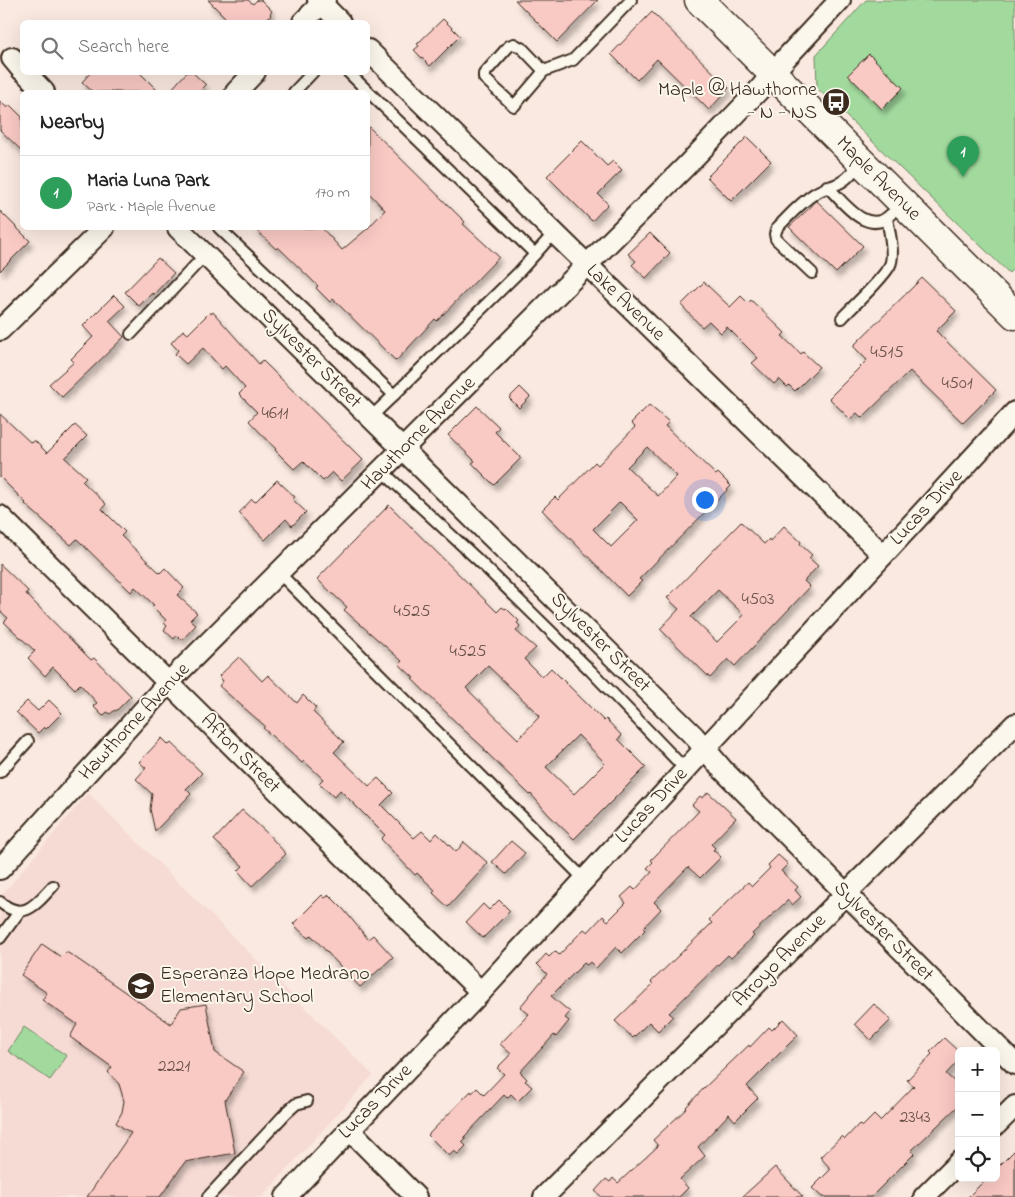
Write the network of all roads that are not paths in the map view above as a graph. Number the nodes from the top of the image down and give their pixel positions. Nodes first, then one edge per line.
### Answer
1 (631, 0) edge
2 (699, 0) edge
3 (840, 0) edge
4 (322, 1) edge
5 (306, 20) edge
6 (338, 20) edge
7 (370, 52) edge
8 (544, 71) junction
9 (772, 74) junction
10 (28, 75) edge
11 (252, 75) edge
12 (310, 75) edge
13 (351, 75) edge
14 (42, 90) edge
15 (238, 90) edge
16 (296, 90) edge
17 (366, 90) edge
18 (370, 93) edge
19 (862, 161) junction
20 (827, 186) junction
21 (895, 210) junction
22 (102, 230) edge
23 (180, 230) edge
24 (221, 230) edge
25 (554, 233) junction
26 (535, 254) junction
27 (205, 255) junction
28 (587, 266) junction
29 (812, 273) dead end
30 (1015, 315) edge
31 (842, 318) dead end
32 (0, 330) edge
33 (132, 334) dead end
34 (394, 396) junction
35 (1015, 412) edge
36 (370, 418) junction
37 (404, 450) junction
38 (382, 471) junction
39 (0, 516) edge
40 (883, 555) junction
41 (278, 573) junction
42 (168, 683) junction
43 (1015, 724) edge
44 (28, 741) dead end
45 (705, 748) junction
46 (0, 770) edge
47 (686, 770) junction
48 (0, 868) edge
49 (584, 879) junction
50 (53, 886) dead end
51 (846, 894) junction
52 (0, 902) edge
53 (19, 912) junction
54 (0, 938) edge
55 (481, 992) junction
56 (1015, 1064) edge
57 (307, 1101) dead end
58 (1015, 1106) edge
59 (1000, 1121) edge
60 (349, 1129) junction
61 (955, 1166) edge
62 (208, 1197) edge
63 (286, 1197) edge
64 (416, 1197) edge
65 (544, 1197) edge
66 (924, 1197) edge

1 - 8 lane
2 - 9 main road, Maple Avenue
3 - 9 street, Hawthorne Avenue
4 - 5 street
4 - 6 street
7 - 25 street, Lake Avenue
8 - 8 lane
9 - 19 main road, Maple Avenue
9 - 28 street, Hawthorne Avenue
10 - 14 street
11 - 15 street
12 - 16 lane
13 - 17 lane
18 - 26 lane
19 - 20 lane
19 - 21 main road, Maple Avenue
20 - 21 lane
20 - 29 lane
21 - 30 main road, Maple Avenue
21 - 31 lane
22 - 32 street
23 - 27 street, Sylvester Street
24 - 34 lane
25 - 26 lane
25 - 28 street, Lake Avenue
26 - 34 lane
27 - 33 lane
27 - 36 street, Sylvester Street
28 - 37 street, Hawthorne Avenue
28 - 40 street, Lake Avenue
34 - 36 lane
35 - 40 street, Lucas Drive
36 - 37 street, Sylvester Street
37 - 38 street, Hawthorne Avenue
37 - 45 street, Sylvester Street
38 - 41 street, Hawthorne Avenue
38 - 47 lane
39 - 42 street, Afton Street
40 - 45 street, Lucas Drive
41 - 42 street, Hawthorne Avenue
41 - 49 lane
42 - 48 street, Hawthorne Avenue
42 - 55 street, Afton Street
43 - 51 street, Arroyo Avenue
44 - 46 lane
45 - 47 street, Lucas Drive
45 - 51 street, Sylvester Street
47 - 49 street, Lucas Drive
49 - 55 street, Lucas Drive
50 - 53 lane
51 - 56 street, Sylvester Street
51 - 65 street, Arroyo Avenue
52 - 53 lane
53 - 54 lane
55 - 60 street, Lucas Drive
57 - 62 lane
58 - 59 street
60 - 63 street, Lucas Drive
60 - 64 street
61 - 66 street

